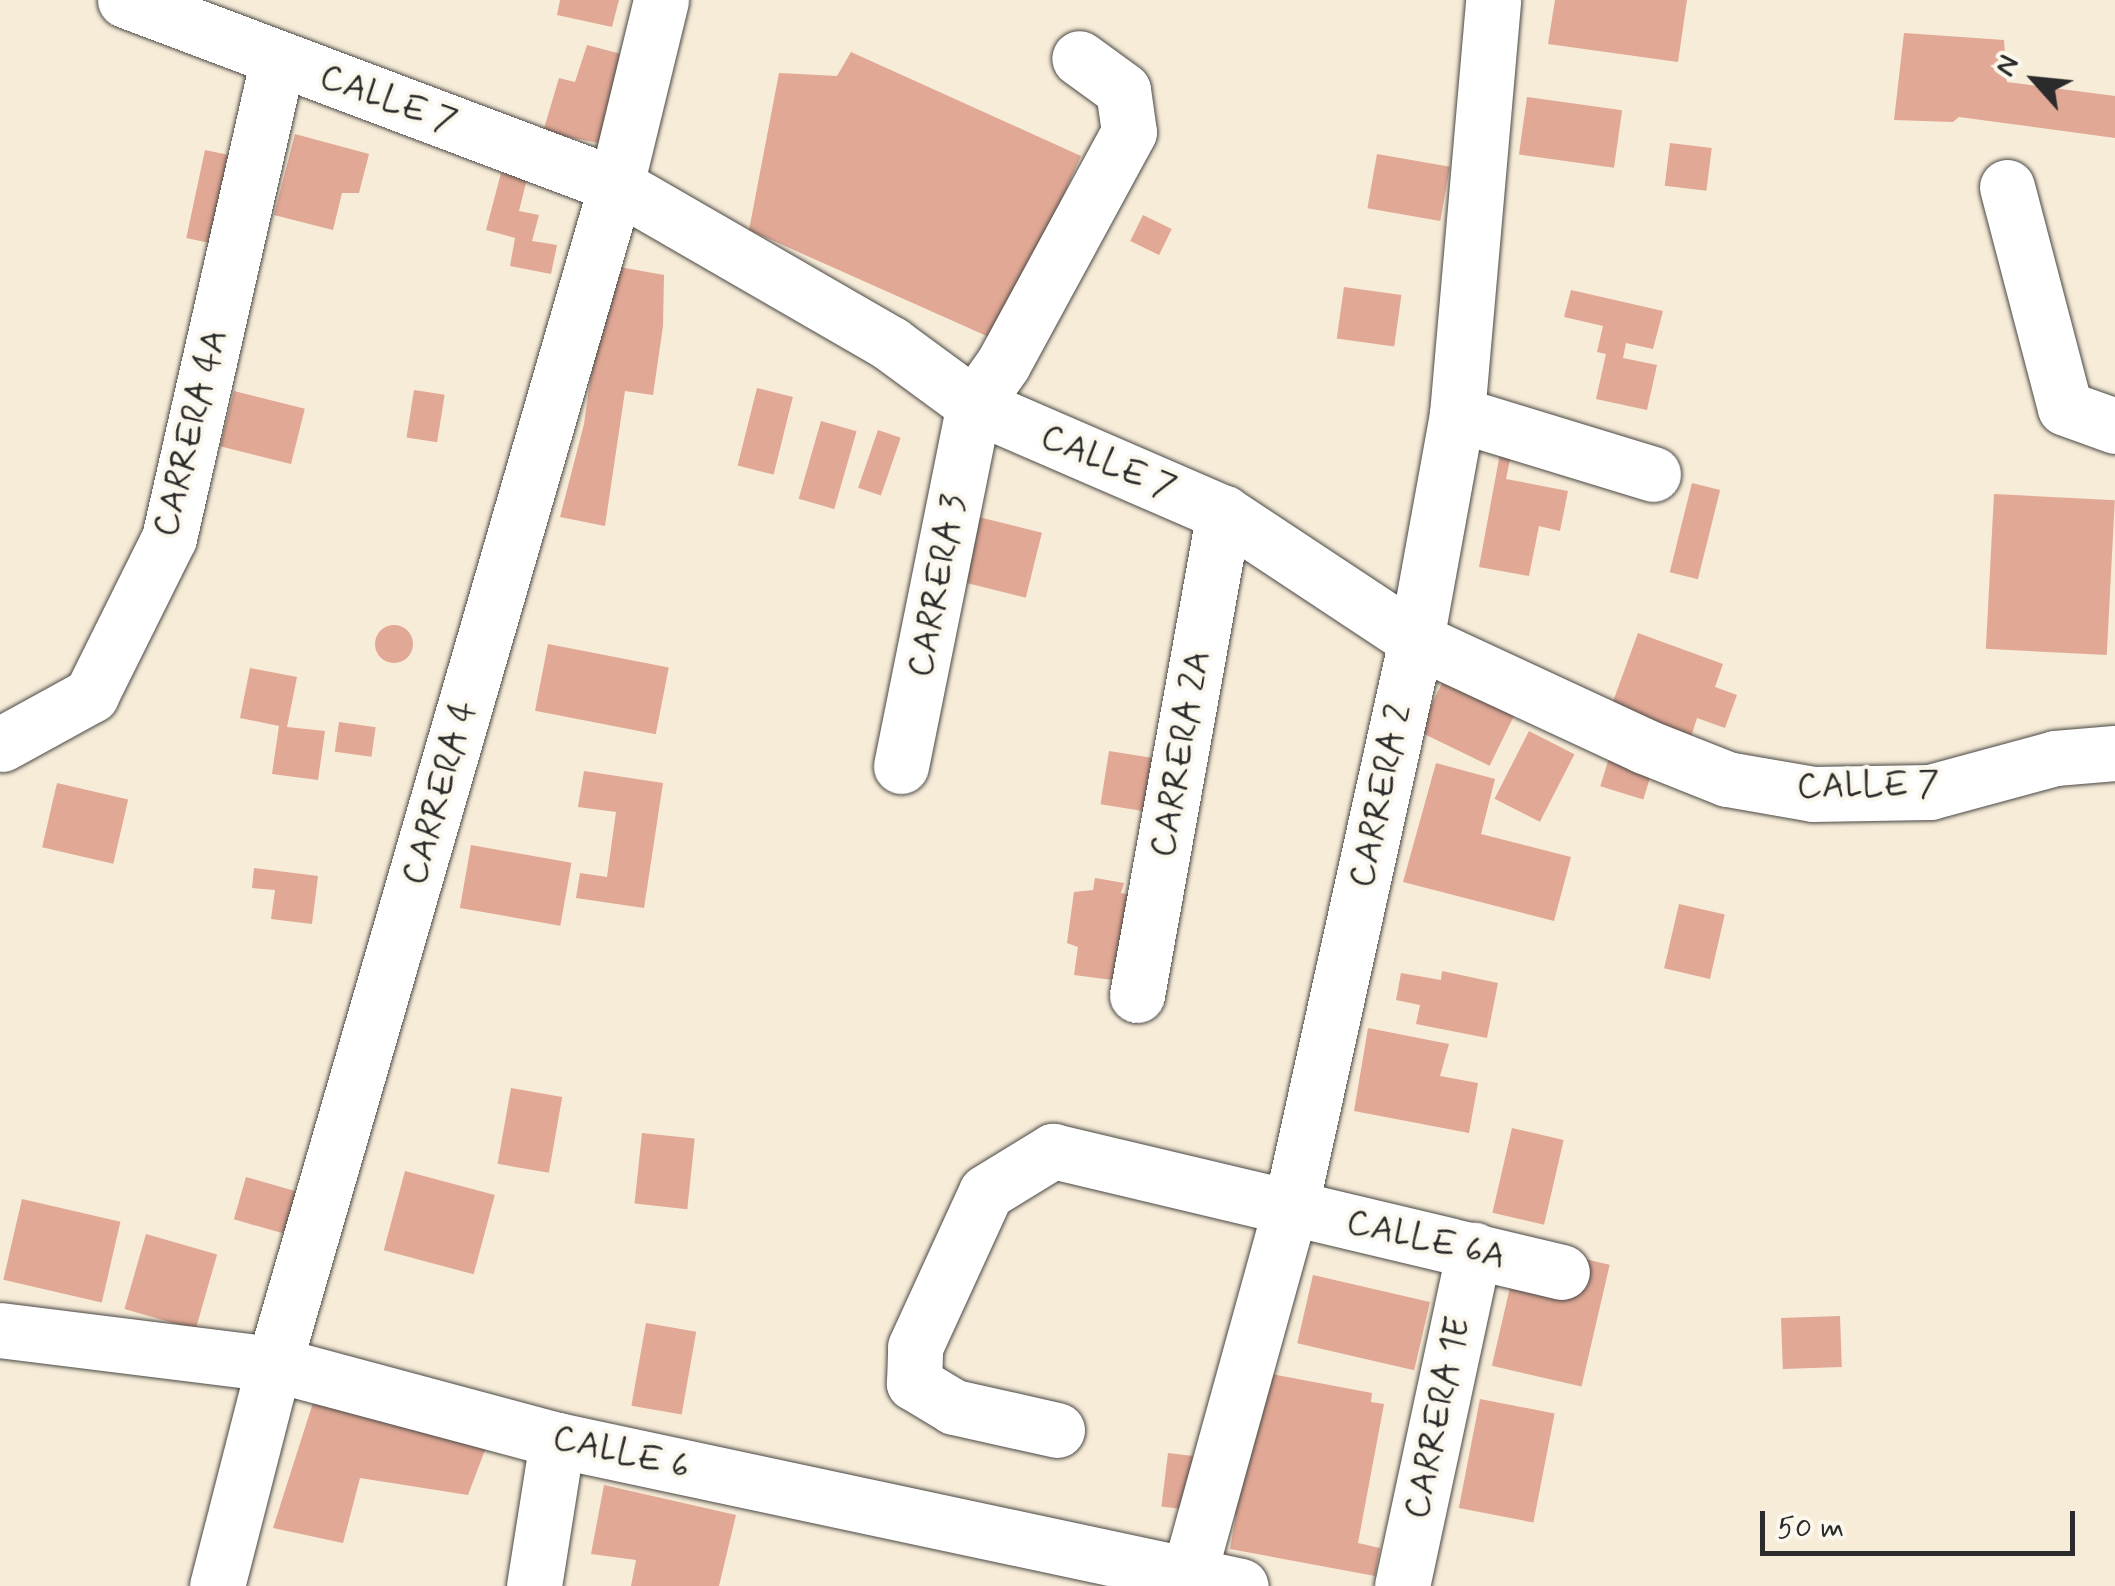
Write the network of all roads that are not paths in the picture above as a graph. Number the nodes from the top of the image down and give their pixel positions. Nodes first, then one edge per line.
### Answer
1 (125, 0) edge
2 (661, 0) edge
3 (1493, 0) edge
4 (1079, 58) dead end
5 (278, 59) junction
6 (616, 185) junction
7 (2006, 187) dead end
8 (974, 405) junction
9 (1458, 414) junction
10 (2115, 426) edge
11 (1653, 474) dead end
12 (1224, 513) junction
13 (1416, 640) junction
14 (2, 744) edge
15 (2115, 752) edge
16 (902, 766) dead end
17 (1138, 995) dead end
18 (1290, 1210) junction
19 (1474, 1250) junction
20 (1562, 1272) dead end
21 (0, 1330) edge
22 (274, 1364) junction
23 (1057, 1430) dead end
24 (558, 1440) junction
25 (1188, 1577) junction
26 (217, 1586) edge
27 (534, 1586) edge
28 (1241, 1586) edge
29 (1402, 1586) edge

1 - 5 street, CALLE 7
2 - 6 street, CARRERA 4
3 - 9 street, CARRERA 2
4 - 8 street
5 - 6 street, CALLE 7
5 - 14 street, CARRERA 4A
6 - 8 street, CALLE 7
6 - 22 street, CARRERA 4
7 - 10 street
8 - 12 street, CALLE 7
8 - 16 street, CARRERA 3
9 - 11 street
9 - 13 street, CARRERA 2
12 - 13 street, CALLE 7
12 - 17 street, CARRERA 2A
13 - 15 street, CALLE 7
13 - 18 street, CARRERA 2
18 - 19 street, CALLE 6A
18 - 23 street, CALLE 6A
18 - 25 street, CARRERA 2
19 - 20 street, CALLE 6A
19 - 29 street, CARRERA 1E
21 - 22 street, CALLE 6
22 - 24 street, CALLE 6
22 - 26 street, CARRERA 4
24 - 25 street, CALLE 6
24 - 27 street
25 - 28 street, CALLE 6

